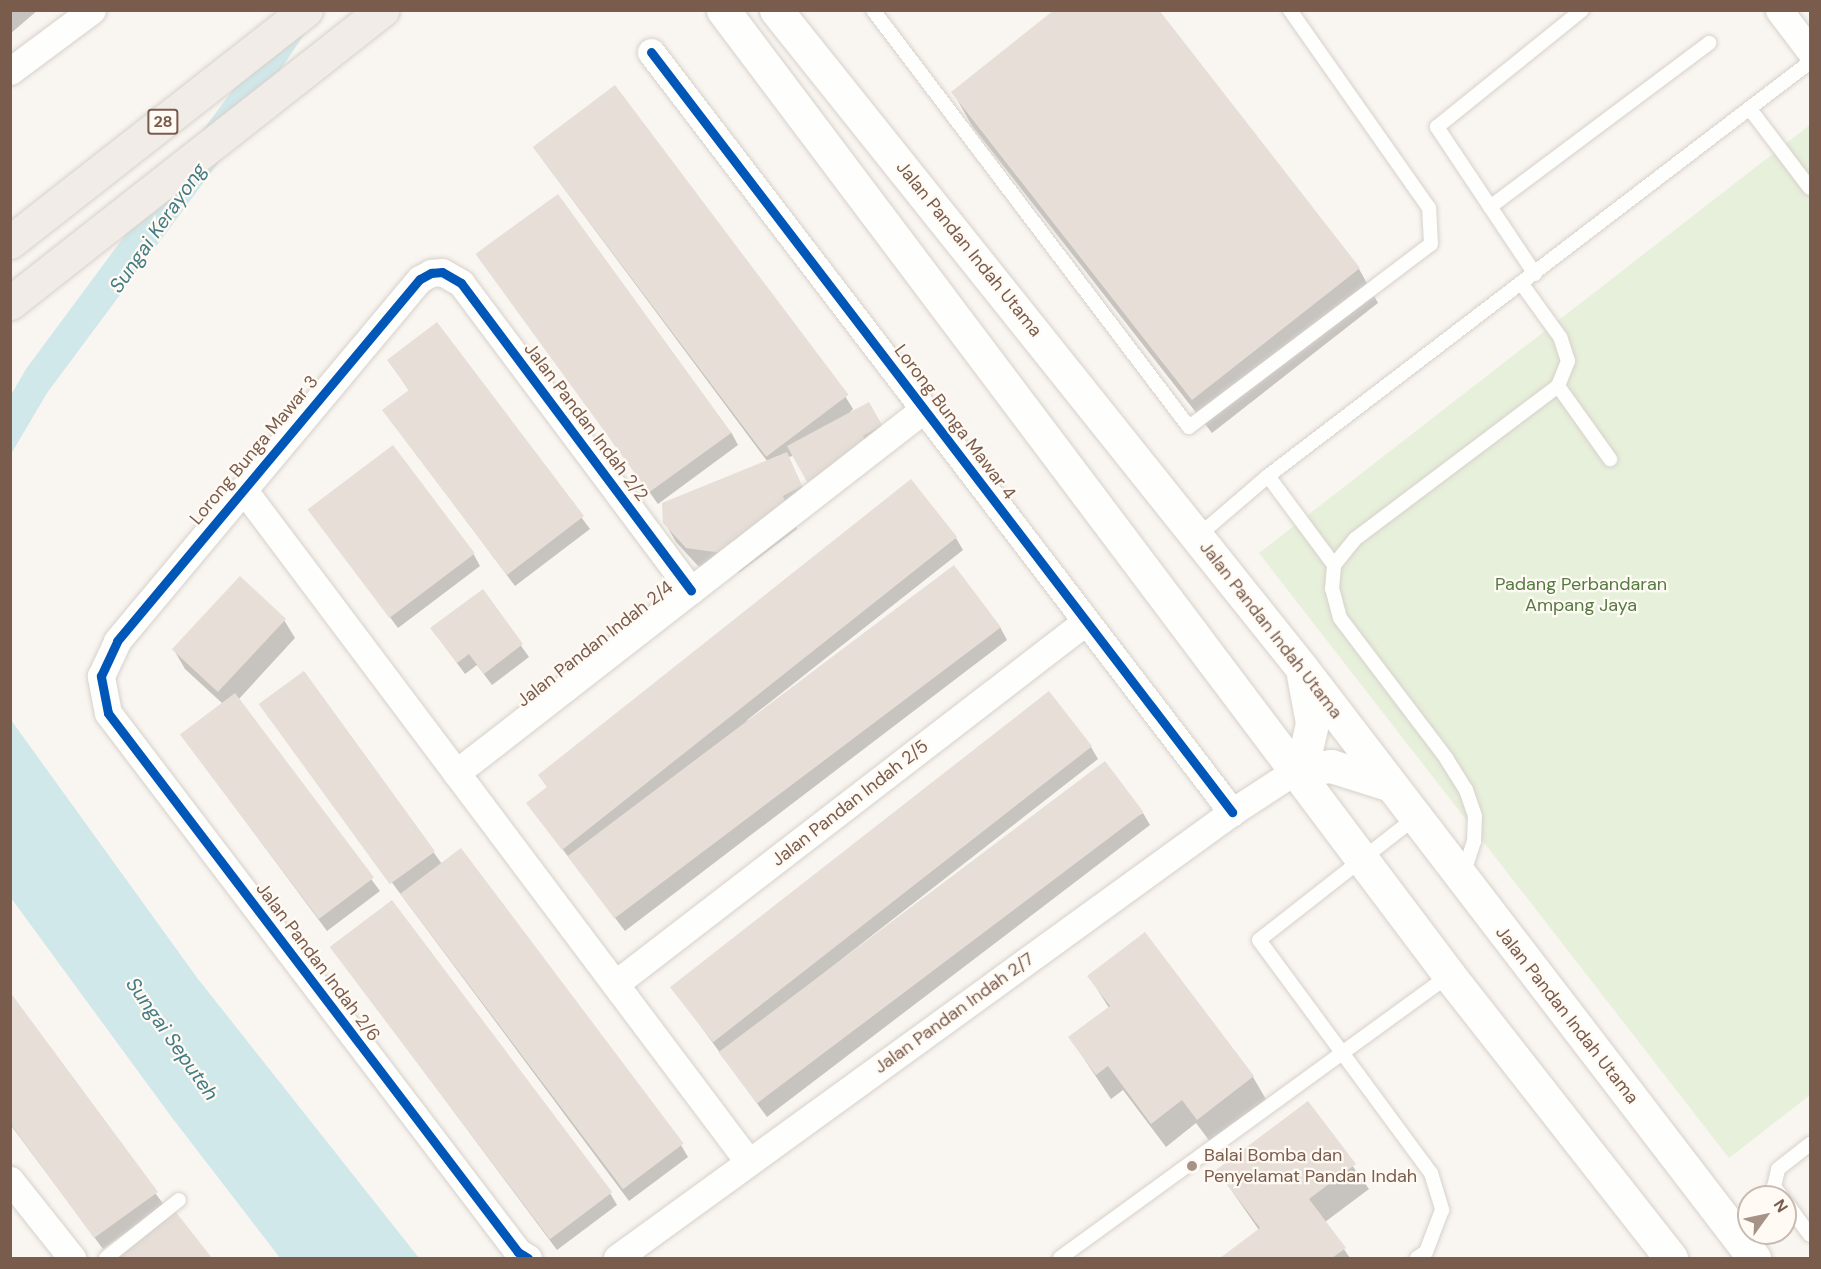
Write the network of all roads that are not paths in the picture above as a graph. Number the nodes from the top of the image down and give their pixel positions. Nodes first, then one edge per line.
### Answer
1 (92, 10) edge
2 (306, 10) edge
3 (382, 10) edge
4 (723, 10) edge
5 (776, 10) edge
6 (873, 10) edge
7 (1290, 10) edge
8 (1582, 10) edge
9 (1779, 10) edge
10 (1709, 43) dead end
11 (1810, 51) edge
12 (651, 52) dead end
13 (1810, 62) edge
14 (10, 71) edge
15 (1750, 109) junction
16 (1810, 188) edge
17 (1490, 207) junction
18 (16, 238) edge
19 (1535, 274) junction
20 (452, 275) joint
21 (1521, 283) junction
22 (10, 303) edge
23 (1558, 386) junction
24 (924, 409) junction
25 (1610, 459) dead end
26 (1268, 476) junction
27 (243, 489) junction
28 (1198, 536) junction
29 (1334, 565) junction
30 (691, 591) junction
31 (1085, 622) junction
32 (1301, 667) junction
33 (101, 676) joint
34 (1295, 771) junction
35 (456, 773) junction
36 (1391, 786) junction
37 (1232, 812) junction
38 (1416, 817) junction
39 (1362, 860) junction
40 (1461, 879) junction
41 (1449, 975) junction
42 (615, 984) junction
43 (1343, 1054) junction
44 (1810, 1144) edge
45 (748, 1161) junction
46 (10, 1180) edge
47 (1774, 1185) edge
48 (179, 1200) dead end
49 (1797, 1217) edge
50 (1810, 1235) edge
51 (72, 1258) edge
52 (106, 1258) edge
53 (528, 1258) edge
54 (617, 1258) edge
55 (1060, 1258) edge
56 (1417, 1258) edge
57 (1671, 1258) edge
58 (1754, 1258) edge

1 - 14 street
2 - 18 highway, 28
3 - 22 highway
4 - 34 main road
5 - 28 main road, Jalan Pandan Indah Utama
6 - 7 lane
8 - 17 lane
9 - 11 street
10 - 17 lane
12 - 24 street, Lorong Bunga Mawar 4
13 - 15 lane
15 - 16 lane
15 - 19 lane
17 - 19 lane
19 - 21 lane
20 - 27 street, Lorong Bunga Mawar 3
20 - 30 street, Jalan Pandan Indah 2/2
21 - 23 lane
21 - 26 lane
23 - 25 lane
23 - 29 lane
24 - 30 street, Jalan Pandan Indah 2/4
24 - 31 street, Lorong Bunga Mawar 4
26 - 28 lane
26 - 29 lane
27 - 33 street, Lorong Bunga Mawar 3
27 - 35 street
28 - 32 main road, Jalan Pandan Indah Utama
29 - 40 lane
30 - 35 street, Jalan Pandan Indah 2/4
31 - 37 street, Lorong Bunga Mawar 4
31 - 42 street, Jalan Pandan Indah 2/5
32 - 34 main road
32 - 36 main road, Jalan Pandan Indah Utama
33 - 53 street, Jalan Pandan Indah 2/6
34 - 36 main road
34 - 37 street, Jalan Pandan Indah 2/7
34 - 39 main road
35 - 42 street
36 - 38 main road, Jalan Pandan Indah Utama
37 - 45 street, Jalan Pandan Indah 2/7
38 - 39 lane
38 - 40 main road, Jalan Pandan Indah Utama
39 - 41 main road
39 - 43 lane
40 - 58 main road, Jalan Pandan Indah Utama
41 - 43 lane
41 - 57 main road
42 - 45 street
43 - 55 lane
43 - 56 lane
44 - 47 lane
45 - 54 street, Jalan Pandan Indah 2/7
46 - 51 street
48 - 52 lane
49 - 50 lane

